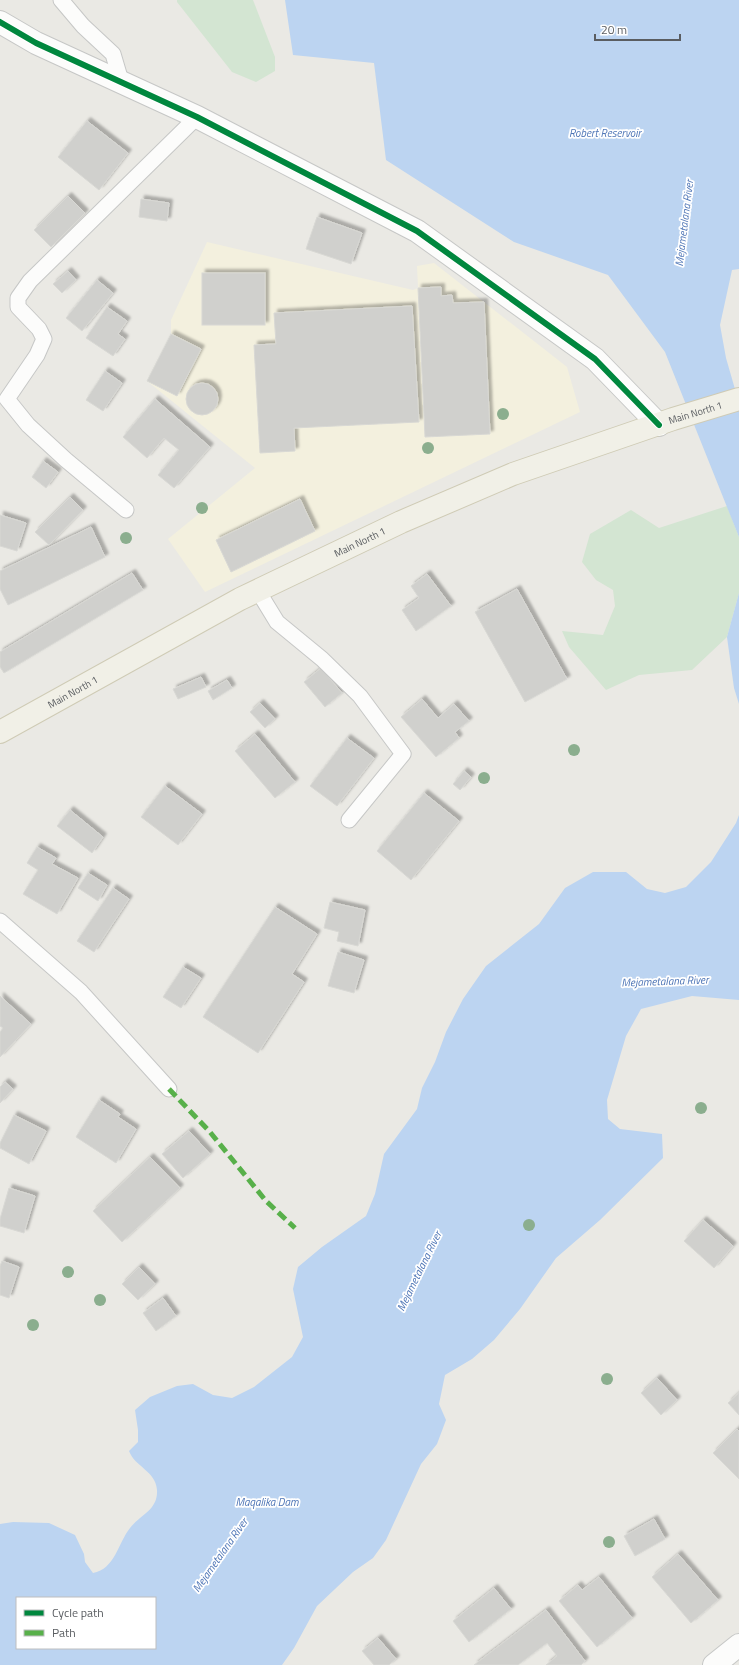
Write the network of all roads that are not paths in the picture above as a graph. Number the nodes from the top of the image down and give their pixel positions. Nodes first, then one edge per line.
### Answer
1 (61, 0) edge
2 (0, 22) edge
3 (121, 81) junction
4 (197, 116) junction
5 (739, 399) edge
6 (666, 422) junction
7 (126, 510) dead end
8 (258, 591) junction
9 (0, 732) edge
10 (350, 820) dead end
11 (0, 921) edge
12 (169, 1089) dead end
13 (739, 1645) edge
14 (714, 1665) edge

1 - 3 lane
2 - 3 street
3 - 4 street
4 - 6 street
4 - 7 lane
5 - 6 main road, Main North 1
6 - 8 main road, Main North 1
8 - 9 main road, Main North 1
8 - 10 lane
11 - 12 lane
13 - 14 street

